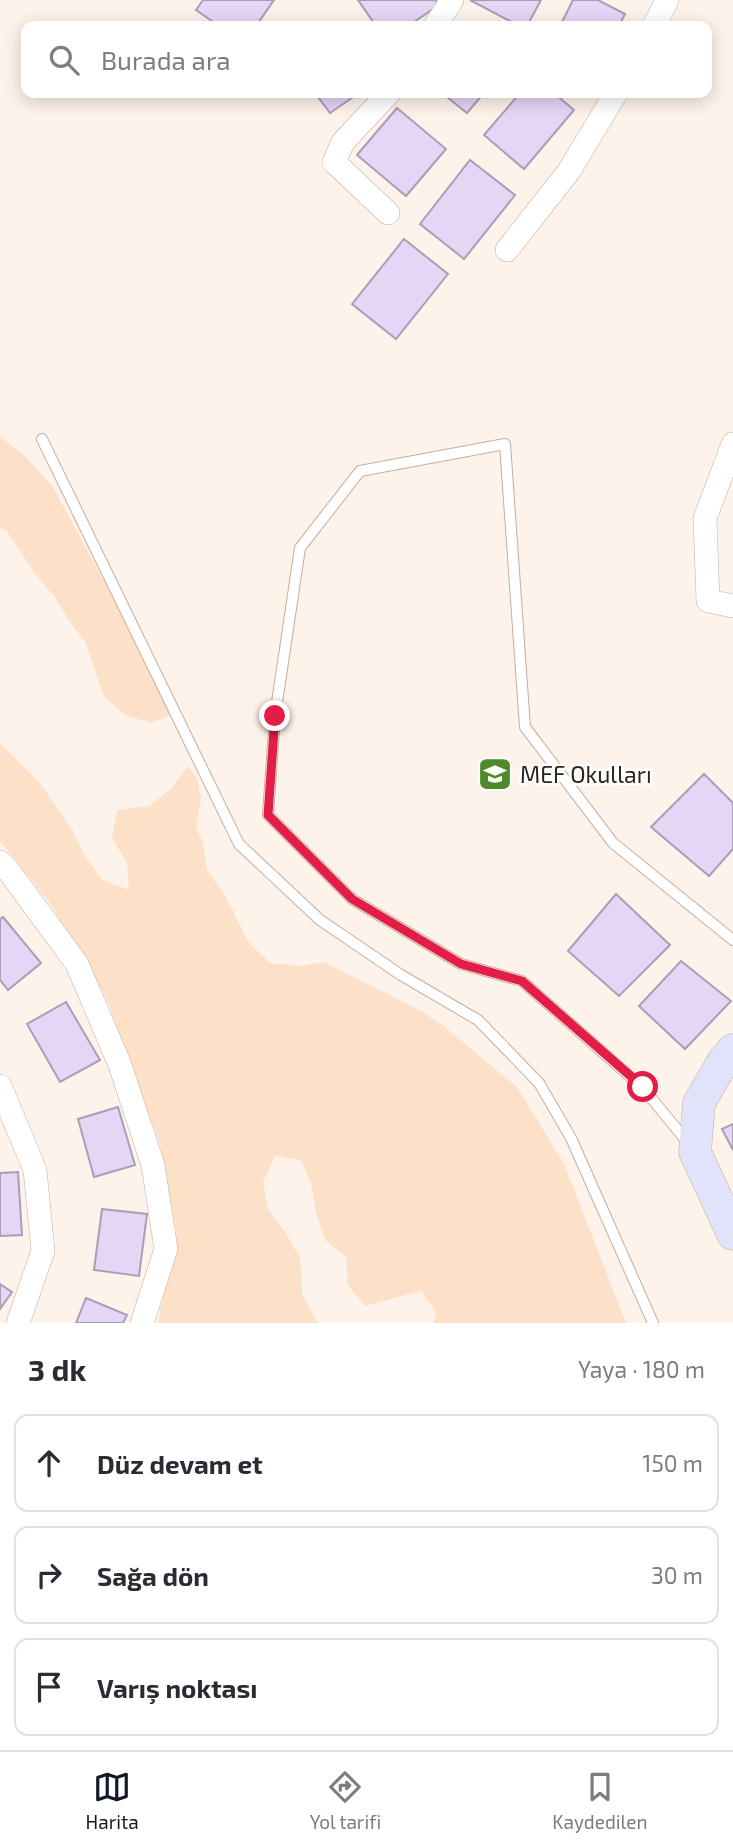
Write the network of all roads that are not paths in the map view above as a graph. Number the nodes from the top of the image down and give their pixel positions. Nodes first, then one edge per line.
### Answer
1 (452, 0) edge
2 (667, 0) edge
3 (438, 21) edge
4 (656, 21) edge
5 (384, 98) edge
6 (613, 98) edge
7 (388, 213) dead end
8 (507, 250) dead end
9 (42, 439) dead end
10 (733, 444) edge
11 (733, 606) edge
12 (0, 862) edge
13 (733, 940) edge
14 (730, 1057) edge
15 (0, 1087) edge
16 (684, 1111) junction
17 (732, 1232) edge
18 (18, 1323) edge
19 (142, 1323) edge
20 (653, 1323) edge

1 - 3 street
2 - 4 street
5 - 7 street
6 - 8 street
9 - 20 lane
10 - 11 street
12 - 19 street
13 - 16 lane
14 - 16 street
15 - 18 street
16 - 17 street

